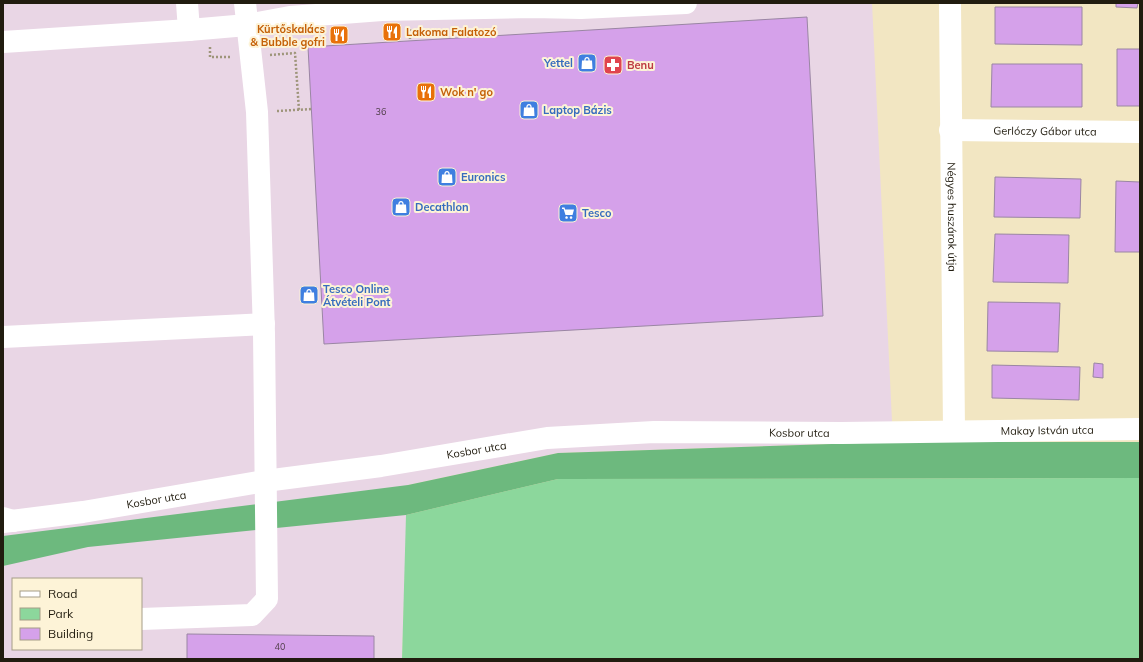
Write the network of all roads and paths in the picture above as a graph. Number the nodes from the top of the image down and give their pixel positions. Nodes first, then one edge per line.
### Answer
1 (187, 3) edge
2 (245, 3) edge
3 (686, 3) edge
4 (950, 3) edge
5 (485, 6) edge
6 (247, 25) junction
7 (189, 30) junction
8 (3, 42) edge
9 (312, 109) dead end
10 (257, 112) junction
11 (950, 130) junction
12 (1140, 132) edge
13 (264, 324) junction
14 (3, 336) edge
15 (1140, 429) edge
16 (954, 431) junction
17 (265, 481) junction
18 (6, 520) edge
19 (142, 619) edge

1 - 7 street
2 - 6 street
3 - 5 street
4 - 11 street, Négyes huszárok útja
5 - 6 street
6 - 7 street
6 - 10 street
7 - 8 street
9 - 10 path
10 - 13 street
11 - 12 street, Gerlóczy Gábor utca
11 - 16 street, Négyes huszárok útja
13 - 14 street
13 - 17 street
15 - 16 street, Makay István utca
16 - 17 street, Kosbor utca
17 - 18 street, Kosbor utca
17 - 19 street

